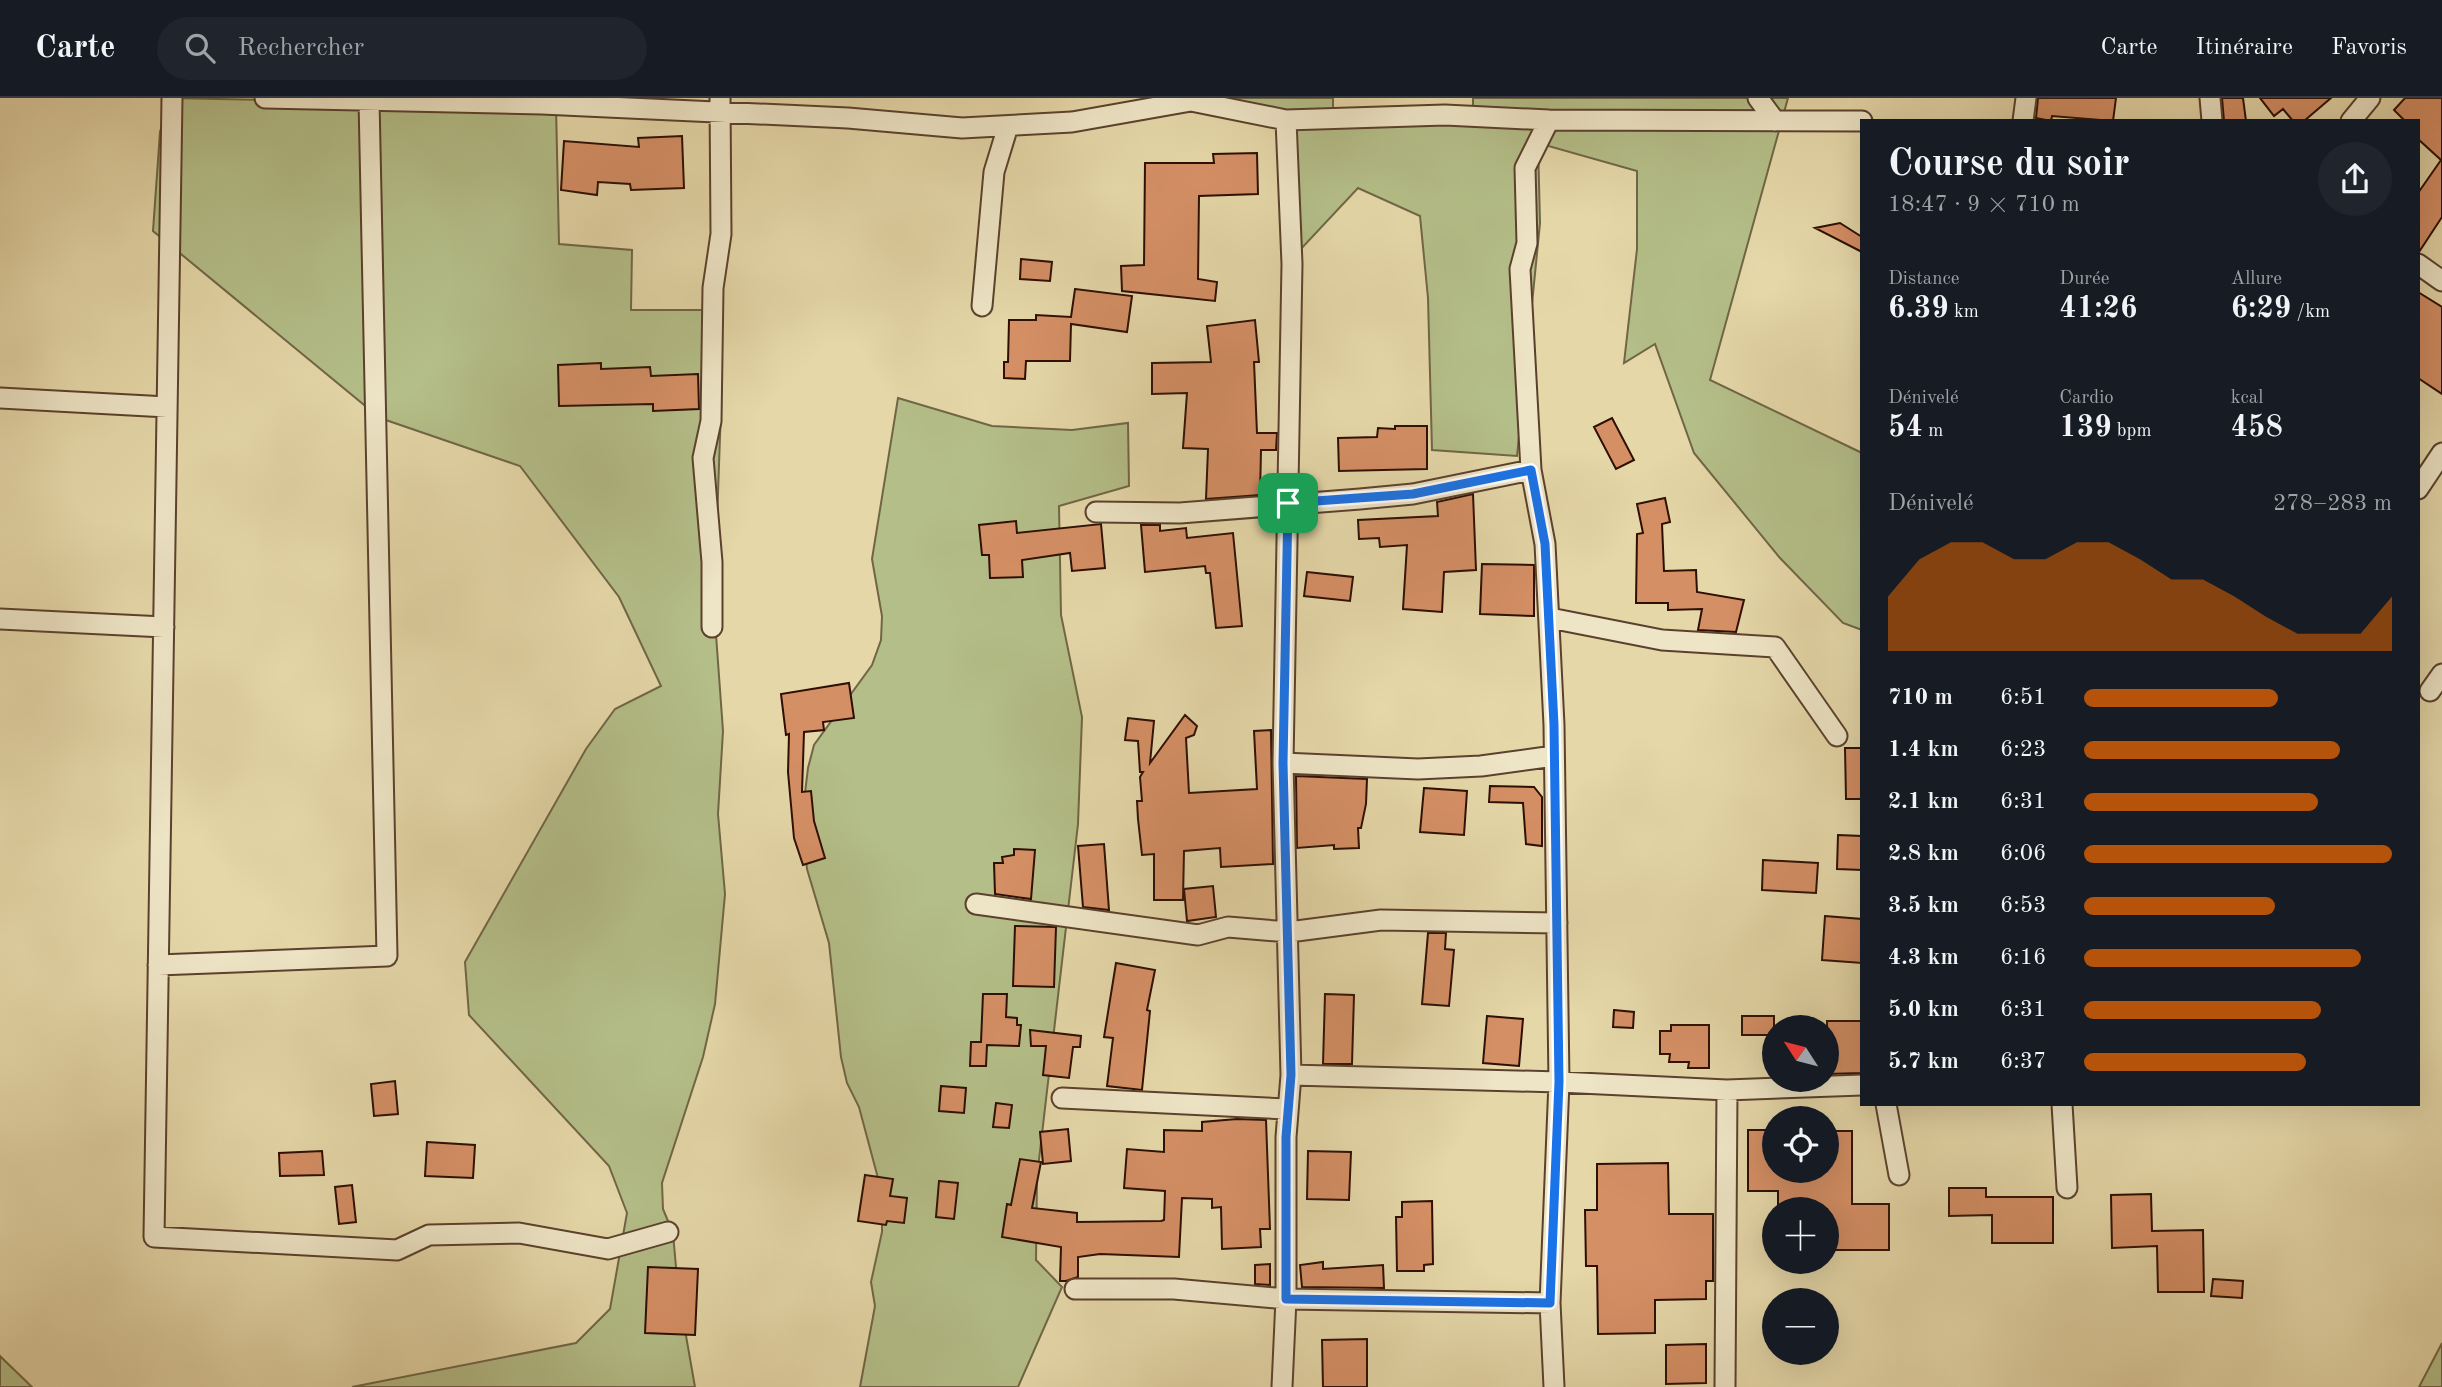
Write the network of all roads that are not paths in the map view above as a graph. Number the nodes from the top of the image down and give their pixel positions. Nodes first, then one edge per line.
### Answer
1 (173, 98) edge
2 (265, 98) edge
3 (1758, 98) edge
4 (2026, 98) edge
5 (2210, 98) edge
6 (2371, 98) edge
7 (369, 100) junction
8 (1191, 100) edge
9 (720, 106) edge
10 (1444, 107) edge
11 (2023, 119) edge
12 (2212, 119) edge
13 (2353, 119) edge
14 (1286, 120) junction
15 (1549, 120) junction
16 (1775, 121) junction
17 (1860, 121) edge
18 (1008, 126) junction
19 (2420, 265) edge
20 (2442, 281) edge
21 (982, 306) dead end
22 (0, 398) edge
23 (167, 407) junction
24 (2442, 453) edge
25 (1531, 470) junction
26 (2420, 486) edge
27 (1288, 503) junction
28 (1096, 512) dead end
29 (1550, 618) junction
30 (0, 619) edge
31 (164, 627) junction
32 (712, 628) dead end
33 (2442, 674) edge
34 (2430, 691) dead end
35 (1837, 736) dead end
36 (1554, 756) junction
37 (1283, 763) junction
38 (976, 904) dead end
39 (1557, 923) junction
40 (1289, 932) junction
41 (158, 965) junction
42 (1291, 1075) junction
43 (1559, 1082) junction
44 (1860, 1085) edge
45 (1727, 1090) junction
46 (1062, 1098) dead end
47 (1886, 1106) edge
48 (2062, 1106) edge
49 (1287, 1108) junction
50 (1899, 1175) dead end
51 (2067, 1188) dead end
52 (668, 1232) dead end
53 (1075, 1289) dead end
54 (1286, 1299) junction
55 (1550, 1303) junction
56 (1282, 1387) edge
57 (1554, 1387) edge
58 (1725, 1387) edge

1 - 23 street
2 - 7 street
3 - 16 street
4 - 11 street
5 - 12 street
6 - 13 street
7 - 9 street
7 - 41 street
8 - 14 street
8 - 18 street
9 - 18 street
9 - 32 street
10 - 14 street
10 - 15 street
14 - 27 street
15 - 16 street
15 - 25 street
16 - 17 street
18 - 21 street
19 - 20 street
22 - 23 street
23 - 31 street
24 - 26 street
25 - 27 street
25 - 29 street
27 - 28 street
27 - 37 street
29 - 35 street
29 - 36 street
30 - 31 street
31 - 41 street
33 - 34 street
36 - 37 street
36 - 39 street
37 - 40 street
38 - 40 street
39 - 40 street
39 - 43 street
40 - 42 street
41 - 52 street
42 - 43 street
42 - 49 street
43 - 45 street
43 - 55 street
44 - 45 street
45 - 58 street
46 - 49 street
47 - 50 street
48 - 51 street
49 - 54 street
53 - 54 street
54 - 55 street
54 - 56 street
55 - 57 street

